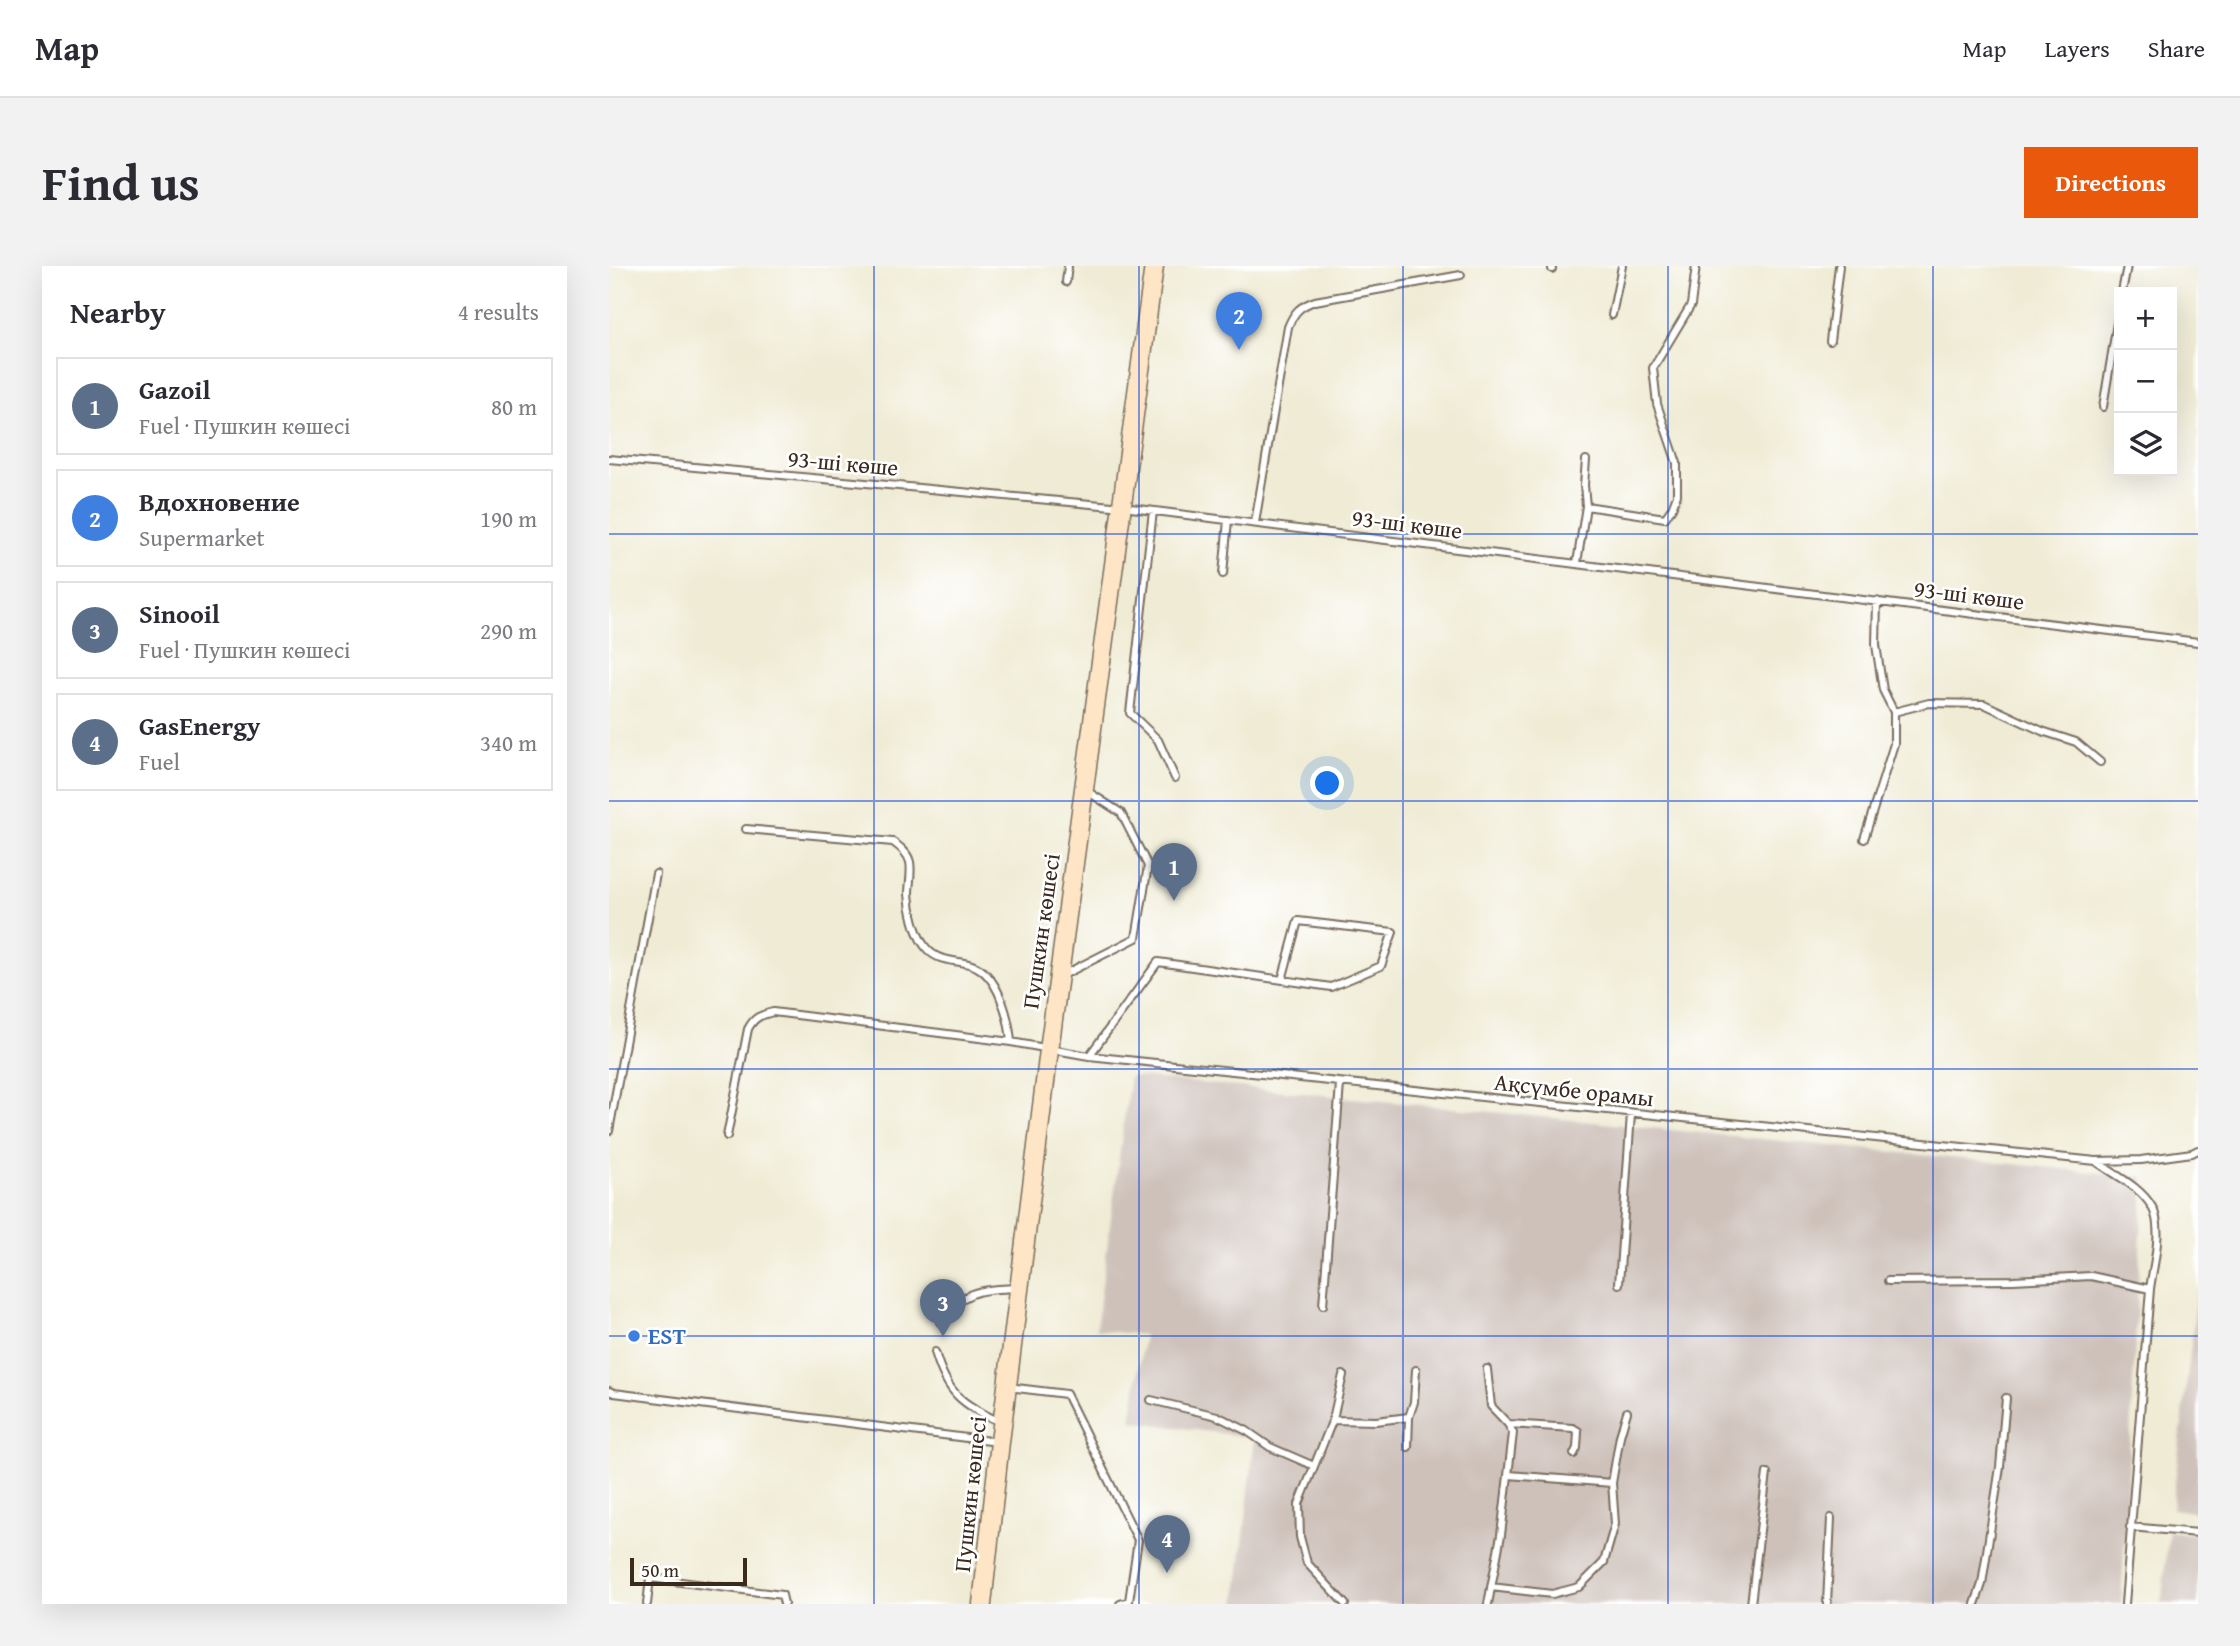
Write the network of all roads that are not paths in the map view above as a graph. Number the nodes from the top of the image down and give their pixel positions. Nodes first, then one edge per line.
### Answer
1 (1068, 266) edge
2 (1154, 266) edge
3 (1622, 266) edge
4 (1696, 266) edge
5 (1839, 266) edge
6 (2127, 266) edge
7 (1461, 275) dead end
8 (1066, 282) dead end
9 (2123, 287) edge
10 (1612, 315) dead end
11 (1830, 341) dead end
12 (2114, 341) edge
13 (2103, 407) dead end
14 (609, 459) edge
15 (1586, 460) dead end
16 (1586, 506) junction
17 (1123, 507) junction
18 (1153, 510) junction
19 (1228, 520) junction
20 (1255, 523) junction
21 (1577, 563) junction
22 (1223, 574) dead end
23 (1877, 601) junction
24 (2198, 642) edge
25 (1894, 712) junction
26 (2100, 761) dead end
27 (1175, 778) dead end
28 (1085, 790) junction
29 (746, 829) dead end
30 (1864, 839) dead end
31 (656, 874) dead end
32 (1060, 977) junction
33 (1282, 980) junction
34 (1011, 1042) junction
35 (1049, 1050) junction
36 (1089, 1056) junction
37 (1340, 1084) junction
38 (1631, 1114) junction
39 (609, 1131) edge
40 (727, 1136) dead end
41 (2198, 1150) edge
42 (2096, 1161) junction
43 (1888, 1282) dead end
44 (1619, 1284) dead end
45 (1020, 1288) junction
46 (2150, 1289) junction
47 (1324, 1305) dead end
48 (941, 1322) dead end
49 (935, 1352) dead end
50 (1487, 1369) dead end
51 (1416, 1370) dead end
52 (1343, 1375) dead end
53 (1007, 1387) junction
54 (609, 1391) edge
55 (2006, 1398) dead end
56 (1151, 1400) dead end
57 (1627, 1412) dead end
58 (1409, 1417) junction
59 (1332, 1420) junction
60 (1002, 1423) junction
61 (1508, 1424) junction
62 (1000, 1442) junction
63 (1408, 1447) dead end
64 (1574, 1454) dead end
65 (1314, 1466) junction
66 (1767, 1473) dead end
67 (1509, 1475) junction
68 (1612, 1483) junction
69 (1831, 1518) dead end
70 (2130, 1527) junction
71 (2198, 1533) edge
72 (1492, 1587) junction
73 (981, 1602) edge
74 (647, 1604) edge
75 (784, 1604) edge
76 (1120, 1604) edge
77 (1345, 1604) edge
78 (1488, 1604) edge
79 (1751, 1604) edge
80 (1827, 1604) edge
81 (1975, 1604) edge
82 (2125, 1604) edge

1 - 8 lane
2 - 17 main road, Пушкин көшесі
3 - 10 lane
4 - 16 lane
5 - 11 lane
6 - 9 lane
7 - 20 lane
12 - 13 lane
14 - 17 lane, 93-ші көше
15 - 16 lane
16 - 21 lane
17 - 18 lane, 93-ші көше
17 - 28 main road, Пушкин көшесі
18 - 19 lane, 93-ші көше
18 - 27 lane
19 - 20 lane, 93-ші көше
19 - 22 lane
20 - 21 lane, 93-ші көше
21 - 23 lane, 93-ші көше
23 - 24 lane, 93-ші көше
23 - 25 lane
25 - 26 lane
25 - 30 lane
28 - 32 main road, Пушкин көшесі
28 - 32 lane
29 - 34 lane
31 - 39 lane
32 - 35 main road, Пушкин көшесі
33 - 33 lane
33 - 36 lane
34 - 35 lane, Ақсүмбе орамы
34 - 40 lane, Ақсүмбе орамы
35 - 36 lane, Ақсүмбе орамы
35 - 45 main road, Пушкин көшесі
36 - 37 lane, Ақсүмбе орамы
37 - 38 lane, Ақсүмбе орамы
37 - 47 lane
38 - 42 lane, Ақсүмбе орамы
38 - 44 lane
41 - 42 lane, Ақсүмбе орамы
42 - 46 lane
43 - 46 lane
45 - 48 lane
45 - 53 main road, Пушкин көшесі
46 - 70 lane
49 - 60 lane
50 - 61 lane
51 - 58 lane
52 - 59 lane
53 - 60 main road, Пушкин көшесі
53 - 76 lane
54 - 62 lane
55 - 81 lane
56 - 65 lane
57 - 68 lane
58 - 59 lane
58 - 63 lane
59 - 65 lane
60 - 62 main road, Пушкин көшесі
61 - 64 lane
61 - 67 lane
62 - 73 main road, Пушкин көшесі
65 - 77 lane
66 - 79 lane
67 - 68 lane
67 - 72 lane
68 - 72 lane
69 - 80 lane
70 - 71 lane
70 - 82 lane
72 - 78 lane
74 - 75 lane

